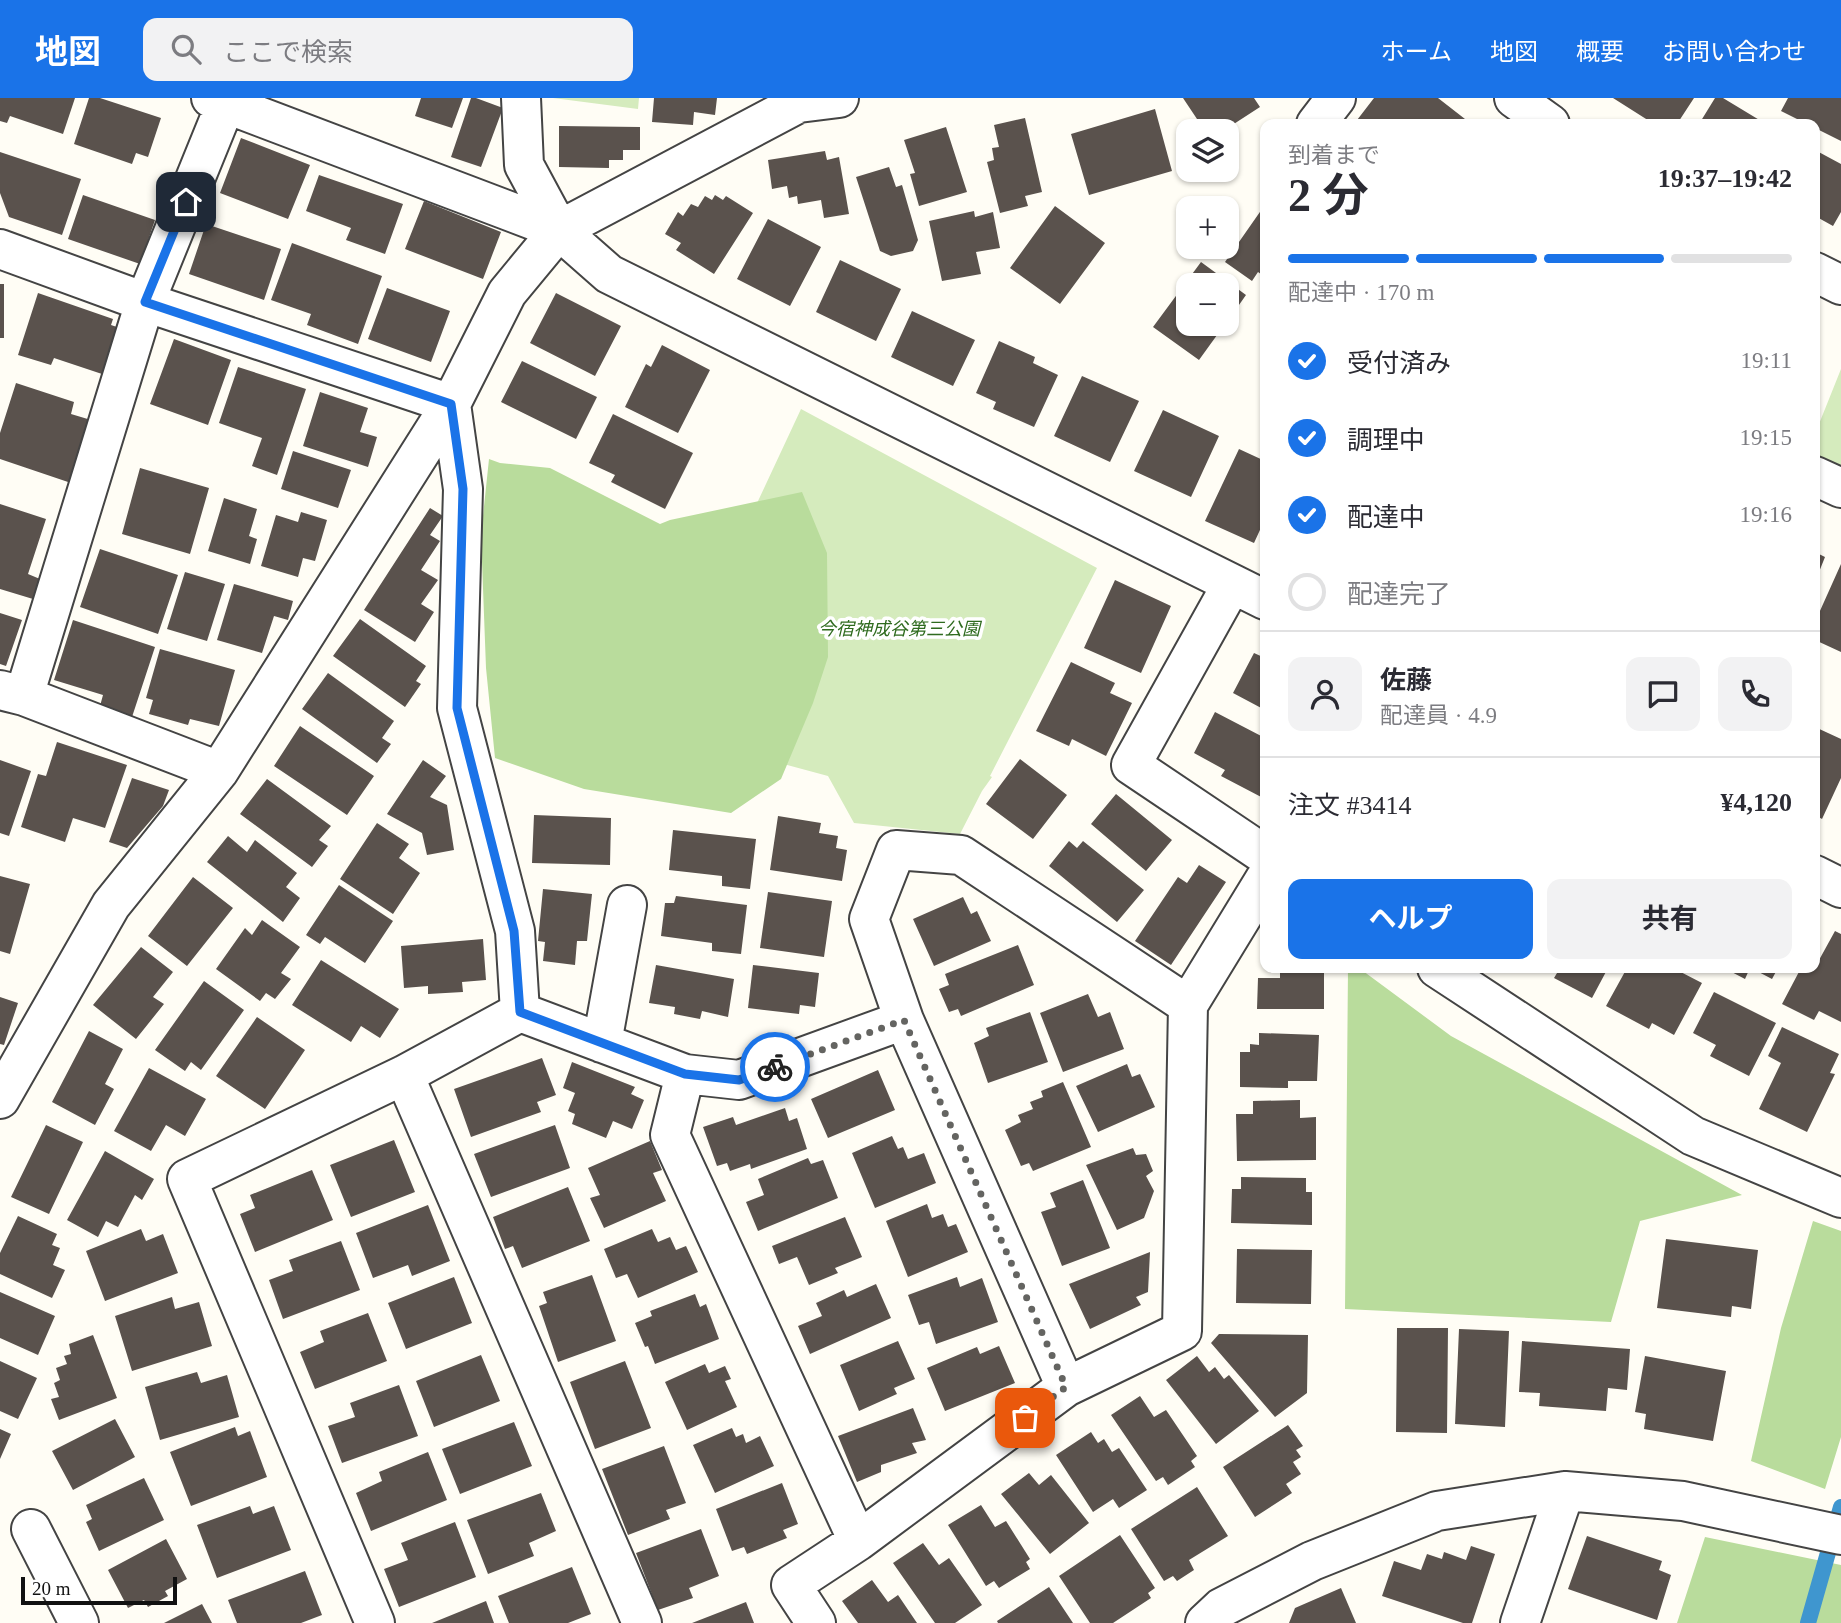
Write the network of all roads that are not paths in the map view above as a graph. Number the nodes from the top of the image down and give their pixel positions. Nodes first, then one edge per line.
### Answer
1 (521, 98) edge
2 (839, 98) edge
3 (1336, 98) edge
4 (1514, 98) edge
5 (222, 100) edge
6 (801, 100) edge
7 (1320, 119) edge
8 (1543, 119) edge
9 (559, 230) junction
10 (0, 249) edge
11 (1820, 274) edge
12 (1841, 285) edge
13 (145, 302) junction
14 (451, 404) junction
15 (1820, 478) edge
16 (1841, 488) edge
17 (1232, 584) junction
18 (1260, 598) edge
19 (12, 693) edge
20 (219, 771) junction
21 (1260, 852) edge
22 (1820, 878) edge
23 (1260, 887) edge
24 (1841, 888) edge
25 (627, 905) dead end
26 (1445, 973) edge
27 (1188, 1005) junction
28 (520, 1012) junction
29 (904, 1020) junction
30 (602, 1042) junction
31 (685, 1074) junction
32 (404, 1075) junction
33 (0, 1099) edge
34 (1841, 1198) edge
35 (1066, 1387) junction
36 (1565, 1491) junction
37 (31, 1529) dead end
38 (1841, 1535) edge
39 (858, 1541) junction
40 (79, 1623) edge
41 (375, 1623) edge
42 (642, 1623) edge
43 (816, 1623) edge
44 (1205, 1623) edge
45 (1520, 1623) edge

1 - 9 street
2 - 6 street
3 - 7 street
4 - 8 street
5 - 9 street
5 - 13 street
6 - 9 street
9 - 14 street
9 - 17 street
10 - 13 street
11 - 12 street
13 - 14 street
13 - 19 street
14 - 20 street
14 - 28 street
15 - 16 street
17 - 18 street
17 - 21 street
19 - 20 street
20 - 33 street
22 - 24 street
23 - 27 street
25 - 30 street
26 - 34 street
27 - 29 street
27 - 35 street
28 - 30 street
28 - 32 street
29 - 31 street
29 - 35 street
30 - 31 street
31 - 39 street
32 - 41 street
32 - 42 street
35 - 39 street
36 - 38 street
36 - 44 street
36 - 45 street
37 - 40 street
39 - 43 street

